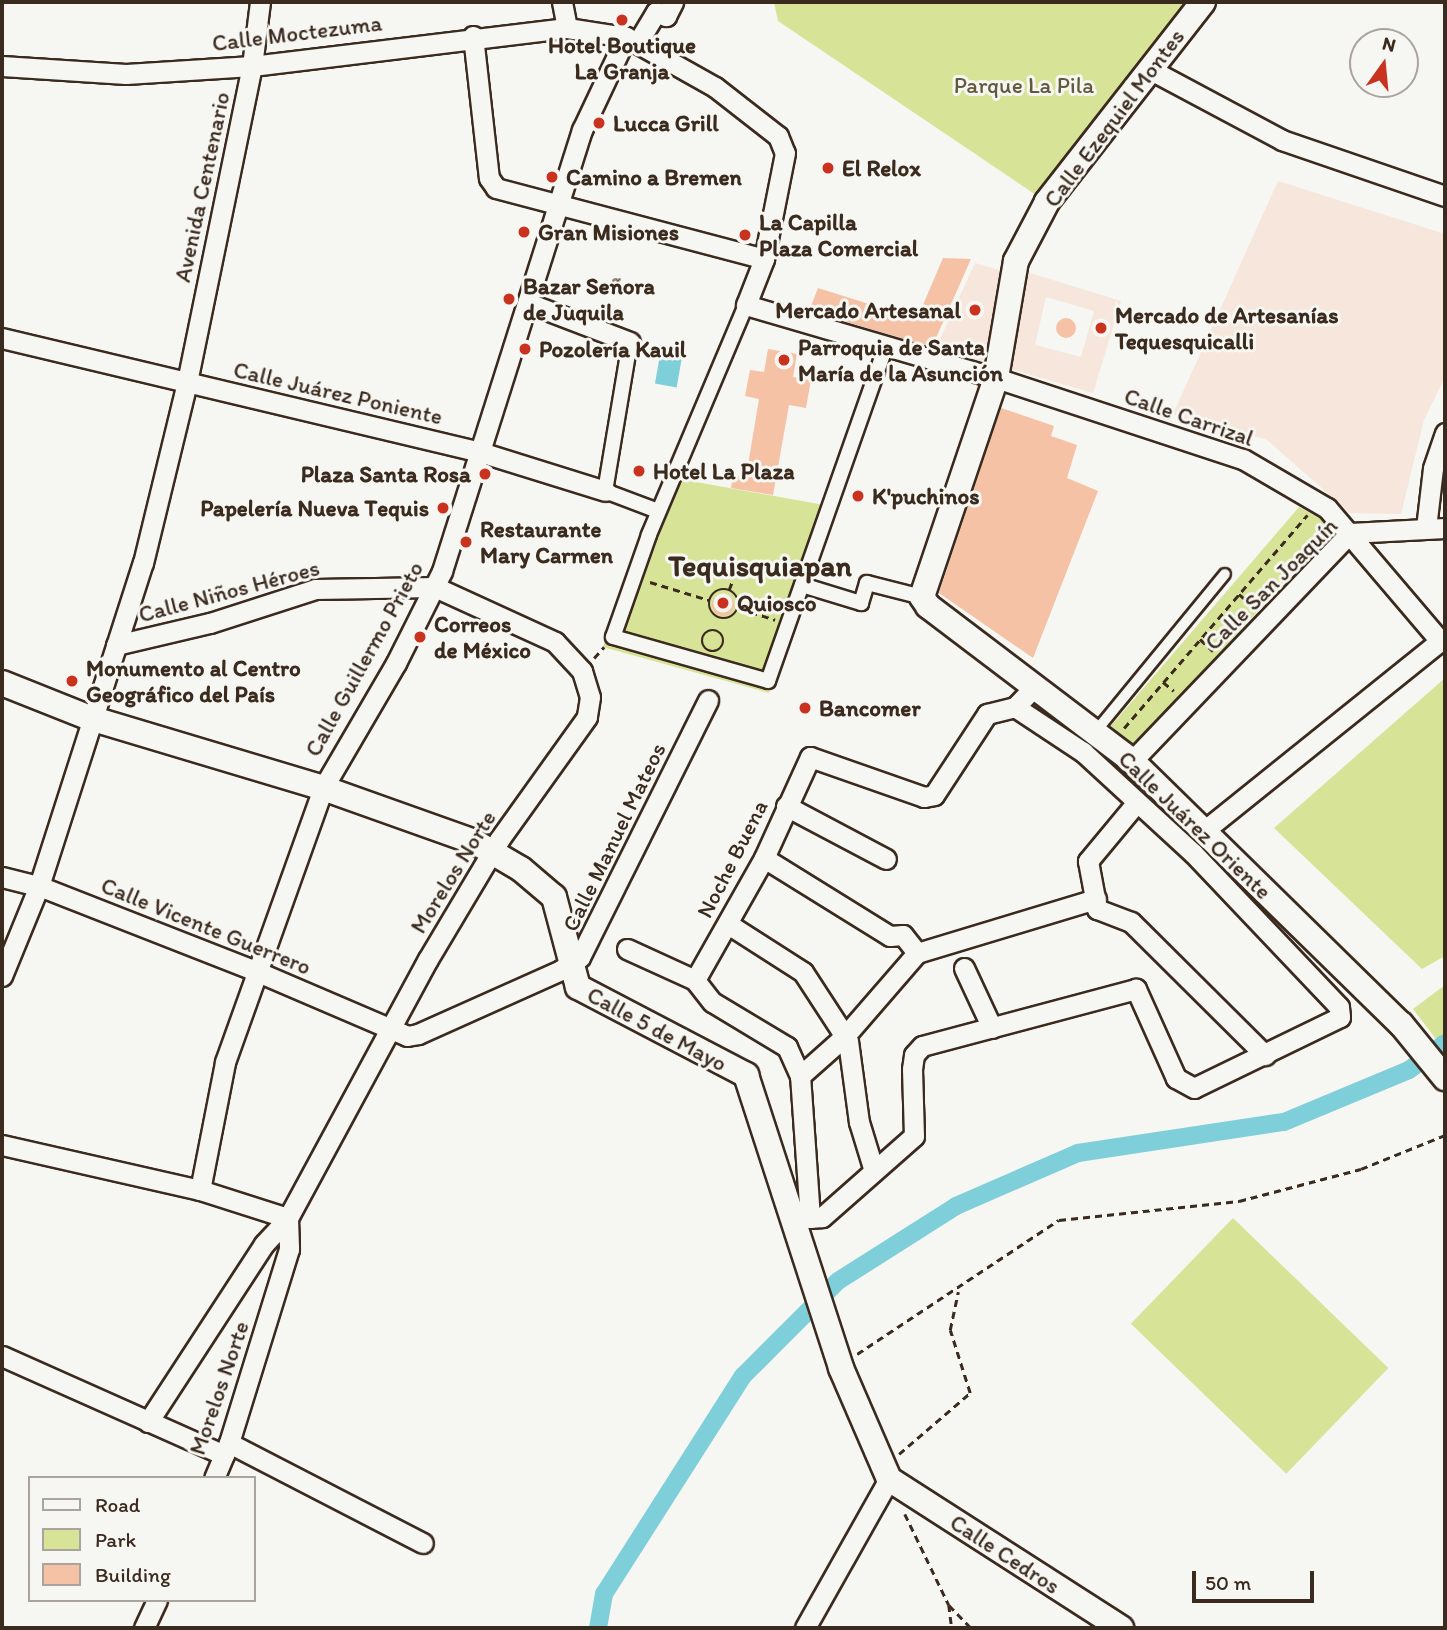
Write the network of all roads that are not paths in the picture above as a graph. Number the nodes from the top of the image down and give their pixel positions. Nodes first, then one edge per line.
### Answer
1 (260, 2) edge
2 (562, 2) edge
3 (673, 2) edge
4 (1203, 2) edge
5 (567, 28) junction
6 (473, 36) junction
7 (632, 40) junction
8 (2, 66) edge
9 (252, 66) junction
10 (1151, 70) junction
11 (1445, 195) edge
12 (558, 205) junction
13 (764, 259) junction
14 (528, 303) junction
15 (746, 305) junction
16 (2, 338) edge
17 (630, 342) joint
18 (886, 345) junction
19 (996, 378) junction
20 (187, 382) junction
21 (1445, 433) edge
22 (480, 452) junction
23 (605, 491) junction
24 (658, 511) junction
25 (1436, 528) edge
26 (1350, 533) junction
27 (1225, 574) dead end
28 (802, 585) junction
29 (435, 587) junction
30 (922, 597) junction
31 (116, 645) junction
32 (582, 671) joint
33 (2, 683) edge
34 (1036, 685) junction
35 (708, 700) dead end
36 (1015, 707) junction
37 (90, 718) junction
38 (1103, 737) junction
39 (1132, 761) junction
40 (323, 789) junction
41 (1137, 802) junction
42 (786, 806) junction
43 (1203, 831) junction
44 (492, 852) junction
45 (764, 858) junction
46 (886, 859) dead end
47 (2, 877) edge
48 (39, 886) junction
49 (1097, 904) junction
50 (728, 924) junction
51 (627, 949) dead end
52 (916, 953) junction
53 (570, 964) junction
54 (964, 968) dead end
55 (258, 972) junction
56 (2, 976) edge
57 (695, 980) junction
58 (992, 1028) junction
59 (390, 1029) junction
60 (845, 1036) junction
61 (1265, 1055) junction
62 (800, 1076) junction
63 (1445, 1078) edge
64 (2, 1145) edge
65 (874, 1171) junction
66 (200, 1190) junction
67 (288, 1217) junction
68 (2, 1356) edge
69 (148, 1422) junction
70 (227, 1449) junction
71 (886, 1473) junction
72 (215, 1476) edge
73 (423, 1543) dead end
74 (156, 1602) edge
75 (144, 1628) edge
76 (805, 1628) edge
77 (1121, 1628) edge

1 - 9 street, Avenida Centenario
2 - 5 street
3 - 7 street, Calle Guillermo Prieto
4 - 10 street, Calle Ezequiel Montes
5 - 6 street, Calle Moctezuma
5 - 7 street, Calle Moctezuma
6 - 9 street, Calle Moctezuma
6 - 12 street
7 - 12 street, Calle Guillermo Prieto
7 - 13 street
8 - 9 street, Calle Moctezuma
9 - 20 street, Avenida Centenario
10 - 11 street
10 - 19 street, Calle Ezequiel Montes
12 - 13 street
12 - 14 street, Calle Guillermo Prieto
13 - 15 street
14 - 17 street
14 - 22 street, Calle Guillermo Prieto
15 - 18 street, Calle Carrizal
15 - 24 street
16 - 20 street, Calle Juárez Poniente
17 - 23 street
18 - 19 street, Calle Carrizal
18 - 28 street
19 - 26 street, Calle Carrizal
19 - 30 street, Calle Ezequiel Montes
20 - 22 street, Calle Juárez Poniente
20 - 31 street, Avenida Centenario
21 - 25 street, Calle San Joaquín
22 - 23 street, Calle Juárez Poniente
22 - 29 street, Calle Guillermo Prieto
23 - 24 street, Calle Juárez Poniente
24 - 28 street
25 - 26 street, Calle San Joaquín
26 - 39 street, Calle San Joaquín
26 - 43 street, Calle Carrizal
27 - 38 lane
28 - 30 street
29 - 31 street, Calle Niños Héroes
29 - 32 street, Calle Niños Héroes
29 - 40 street, Calle Guillermo Prieto
30 - 34 street, Calle Juárez Oriente
31 - 37 street, Avenida Centenario
32 - 44 street, Morelos Norte
33 - 37 street, Calle 5 de Mayo
34 - 36 street, Noche Buena
34 - 38 street, Calle Juárez Oriente
35 - 53 street, Calle Manuel Mateos
36 - 41 street
36 - 42 street, Noche Buena
37 - 40 street, Calle 5 de Mayo
37 - 48 street, Avenida Centenario
38 - 39 street, Calle Juárez Oriente
39 - 43 street, Calle Juárez Oriente
40 - 44 street, Calle 5 de Mayo
40 - 55 street, Calle Guillermo Prieto
41 - 49 street
41 - 61 street
42 - 45 street, Noche Buena
42 - 46 street
43 - 63 street, Calle Juárez Oriente
44 - 53 street, Calle 5 de Mayo
44 - 59 street, Morelos Norte
45 - 50 street, Noche Buena
45 - 52 street
47 - 48 street, Calle Vicente Guerrero
48 - 55 street, Calle Vicente Guerrero
48 - 56 street, Avenida Centenario
49 - 52 street
49 - 61 street
50 - 57 street, Noche Buena
50 - 60 street
51 - 57 street
52 - 60 street
53 - 59 street, Calle Manuel Mateos
53 - 71 street, Calle 5 de Mayo
54 - 58 street
55 - 59 street, Calle Vicente Guerrero
55 - 66 street, Calle Guillermo Prieto
57 - 62 street
58 - 61 street
58 - 65 street
59 - 67 street, Morelos Norte
60 - 62 street
60 - 65 street
62 - 65 street
64 - 66 street
66 - 67 street
67 - 69 street
67 - 70 street, Morelos Norte
68 - 69 street
69 - 70 street
70 - 72 street, Morelos Norte
70 - 73 street
71 - 76 street
71 - 77 street, Calle Cedros
74 - 75 street

